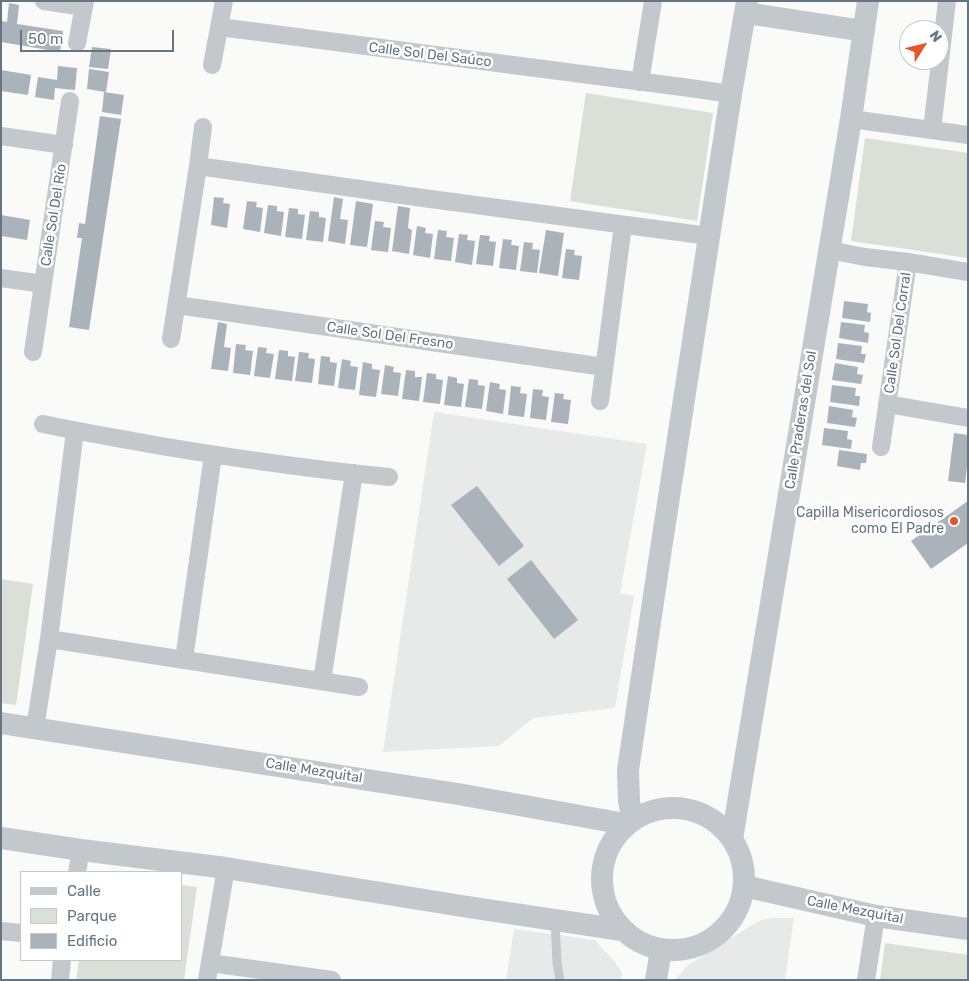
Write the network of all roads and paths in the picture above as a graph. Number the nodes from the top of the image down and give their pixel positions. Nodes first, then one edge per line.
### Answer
1 (44, 1) edge
2 (224, 1) edge
3 (653, 1) edge
4 (868, 1) edge
5 (947, 1) edge
6 (85, 4) edge
7 (747, 7) edge
8 (220, 27) junction
9 (864, 31) junction
10 (78, 43) dead end
11 (212, 65) dead end
12 (640, 82) junction
13 (731, 94) junction
14 (70, 101) dead end
15 (851, 119) junction
16 (203, 127) dead end
17 (932, 130) junction
18 (968, 135) edge
19 (1, 136) edge
20 (64, 145) junction
21 (198, 166) junction
22 (623, 225) junction
23 (710, 236) junction
24 (829, 250) junction
25 (908, 262) junction
26 (968, 272) edge
27 (1, 278) edge
28 (43, 284) junction
29 (177, 305) junction
30 (171, 339) dead end
31 (33, 352) dead end
32 (604, 367) junction
33 (600, 401) dead end
34 (887, 404) junction
35 (968, 418) edge
36 (43, 424) dead end
37 (75, 431) junction
38 (881, 447) dead end
39 (213, 455) junction
40 (354, 473) junction
41 (389, 477) dead end
42 (48, 639) junction
43 (184, 659) junction
44 (322, 681) junction
45 (359, 687) dead end
46 (1, 723) edge
47 (35, 728) junction
48 (629, 822) junction
49 (1, 838) edge
50 (732, 839) junction
51 (81, 850) junction
52 (226, 868) junction
53 (77, 871) edge
54 (744, 886) junction
55 (876, 916) junction
56 (555, 920) junction
57 (968, 929) edge
58 (622, 930) junction
59 (1, 931) edge
60 (20, 933) edge
61 (661, 950) junction
62 (62, 961) edge
63 (209, 971) edge
64 (60, 980) edge
65 (332, 980) edge
66 (560, 980) edge
67 (656, 980) edge
68 (866, 980) edge

1 - 6 street
2 - 8 street
3 - 12 street
4 - 9 street, Calle Praderas del Sol
5 - 17 street
6 - 10 street
7 - 9 street
7 - 13 street
8 - 11 street
8 - 12 street, Calle Sol Del Saúco
9 - 15 street, Calle Praderas del Sol
12 - 13 street, Calle Sol Del Saúco
13 - 23 street
14 - 20 street, Calle Sol Del Río
15 - 17 street
15 - 24 street, Calle Praderas del Sol
16 - 21 street
17 - 18 street
19 - 20 street, Calle Sol Del Río
20 - 28 street, Calle Sol Del Río
21 - 22 street
21 - 29 street
22 - 23 street
22 - 32 street
23 - 48 street
24 - 25 street, Calle Sol Del Corral
24 - 50 street, Calle Praderas del Sol
25 - 26 street, Calle Sol Del Corral
25 - 34 street, Calle Sol Del Corral
27 - 28 street, Calle Sol Del Río
28 - 31 street, Calle Sol Del Río
29 - 30 street
29 - 32 street, Calle Sol Del Fresno
32 - 33 street
34 - 35 street, Calle Sol Del Corral
34 - 38 street, Calle Sol Del Corral
36 - 37 street
37 - 39 street
37 - 42 street
39 - 40 street
39 - 43 street
40 - 41 street
40 - 44 street
42 - 43 street
42 - 47 street
43 - 44 street
44 - 45 street
46 - 47 street, Calle Mezquital
47 - 48 street, Calle Mezquital
48 - 50 street
48 - 58 street
49 - 51 street
50 - 54 street
51 - 52 street
51 - 53 street
52 - 56 street
52 - 63 street
54 - 55 street, Calle Mezquital
54 - 61 street
55 - 57 street, Calle Mezquital
55 - 68 street
56 - 58 street
56 - 66 lane
58 - 61 street
59 - 60 street
61 - 67 street
62 - 64 street
63 - 65 street

